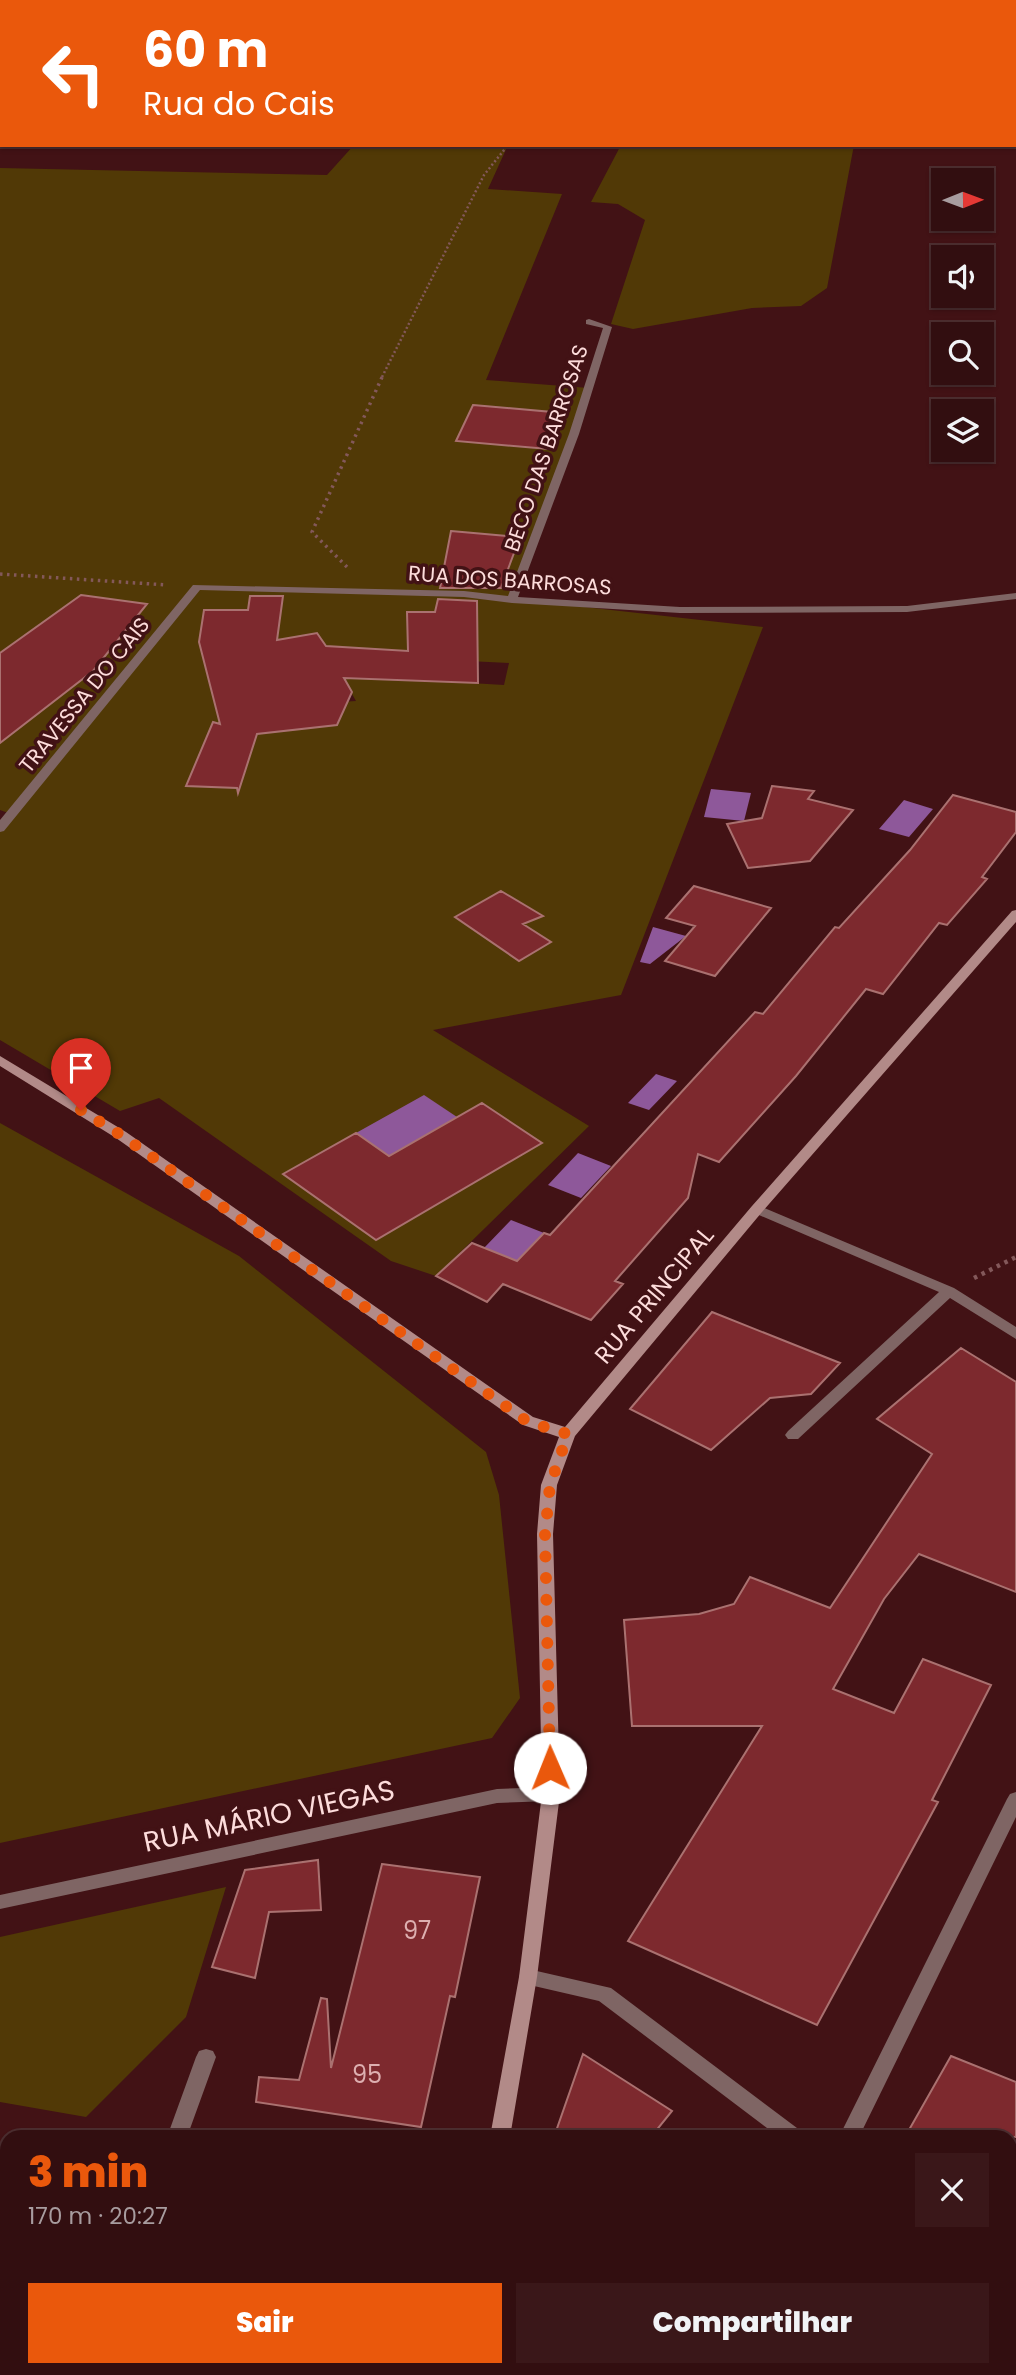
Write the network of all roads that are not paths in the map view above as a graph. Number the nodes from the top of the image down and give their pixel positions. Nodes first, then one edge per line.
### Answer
1 (589, 321) dead end
2 (197, 587) joint
3 (1016, 596) edge
4 (512, 600) junction
5 (0, 828) edge
6 (1016, 914) edge
7 (0, 1060) edge
8 (757, 1209) junction
9 (949, 1291) junction
10 (1016, 1334) edge
11 (568, 1434) junction
12 (793, 1435) dead end
13 (551, 1794) junction
14 (1016, 1799) edge
15 (0, 1902) edge
16 (528, 1977) junction
17 (206, 2057) dead end
18 (180, 2130) edge
19 (501, 2130) edge
20 (785, 2130) edge
21 (852, 2130) edge

1 - 4 street, BECO DAS BARROSAS
2 - 4 street, RUA DOS BARROSAS
2 - 5 street, TRAVESSA DO CAIS
3 - 4 street, RUA DOS BARROSAS
6 - 8 street, RUA PRINCIPAL
7 - 11 street
8 - 9 street
8 - 11 street, RUA PRINCIPAL
9 - 10 street
9 - 12 street
11 - 13 street, RUA PRINCIPAL
13 - 15 street, RUA MÁRIO VIEGAS
13 - 16 street, RUA PRINCIPAL
14 - 21 street
16 - 19 street, RUA PRINCIPAL
16 - 20 street
17 - 18 street

